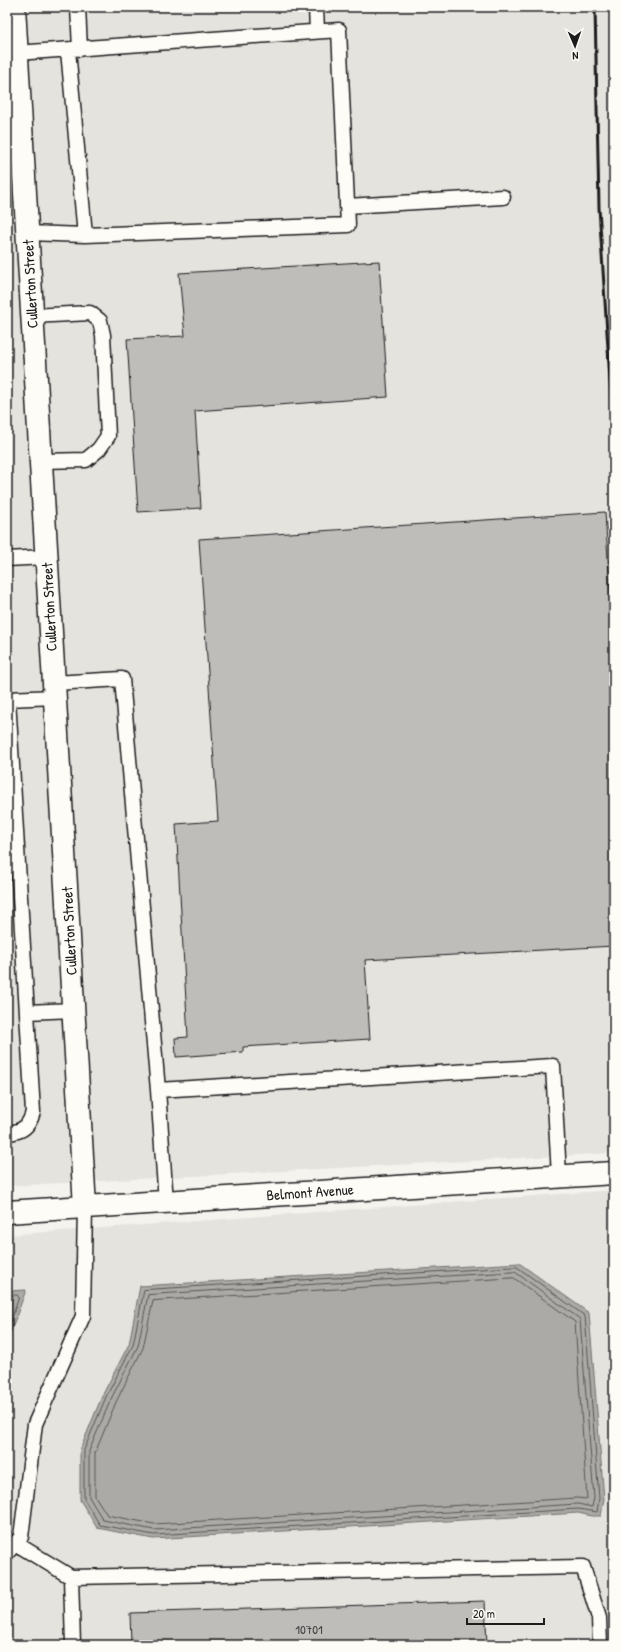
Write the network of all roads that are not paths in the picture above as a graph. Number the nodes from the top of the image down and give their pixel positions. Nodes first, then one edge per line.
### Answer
1 (78, 7) edge
2 (316, 7) edge
3 (12, 14) edge
4 (317, 32) junction
5 (74, 49) junction
6 (16, 54) junction
7 (503, 197) dead end
8 (347, 206) junction
9 (27, 233) junction
10 (85, 235) junction
11 (32, 316) junction
12 (41, 461) junction
13 (46, 557) junction
14 (7, 559) edge
15 (54, 690) junction
16 (8, 699) edge
17 (74, 1010) junction
18 (27, 1012) junction
19 (158, 1090) junction
20 (7, 1133) edge
21 (614, 1173) edge
22 (559, 1176) junction
23 (166, 1202) junction
24 (85, 1207) junction
25 (7, 1212) edge
26 (11, 1548) edge
27 (71, 1577) junction
28 (73, 1645) edge
29 (600, 1645) edge

1 - 5 lane
2 - 4 lane
3 - 6 street, Cullerton Street
4 - 5 lane
4 - 8 lane
5 - 6 lane
5 - 10 lane
6 - 9 street, Cullerton Street
7 - 8 lane
8 - 10 lane
9 - 10 lane
9 - 11 street, Cullerton Street
11 - 12 street, Cullerton Street
11 - 12 lane
12 - 13 street, Cullerton Street
13 - 14 lane
13 - 15 street, Cullerton Street
15 - 16 lane
15 - 17 street, Cullerton Street
15 - 19 lane
16 - 18 lane
17 - 18 lane
17 - 24 street, Cullerton Street
18 - 20 lane
19 - 22 lane
19 - 23 lane
21 - 22 street, Belmont Avenue
22 - 23 street, Belmont Avenue
23 - 24 street, Belmont Avenue
24 - 25 street, Belmont Avenue
24 - 26 lane
26 - 27 lane
27 - 28 lane
27 - 29 lane

